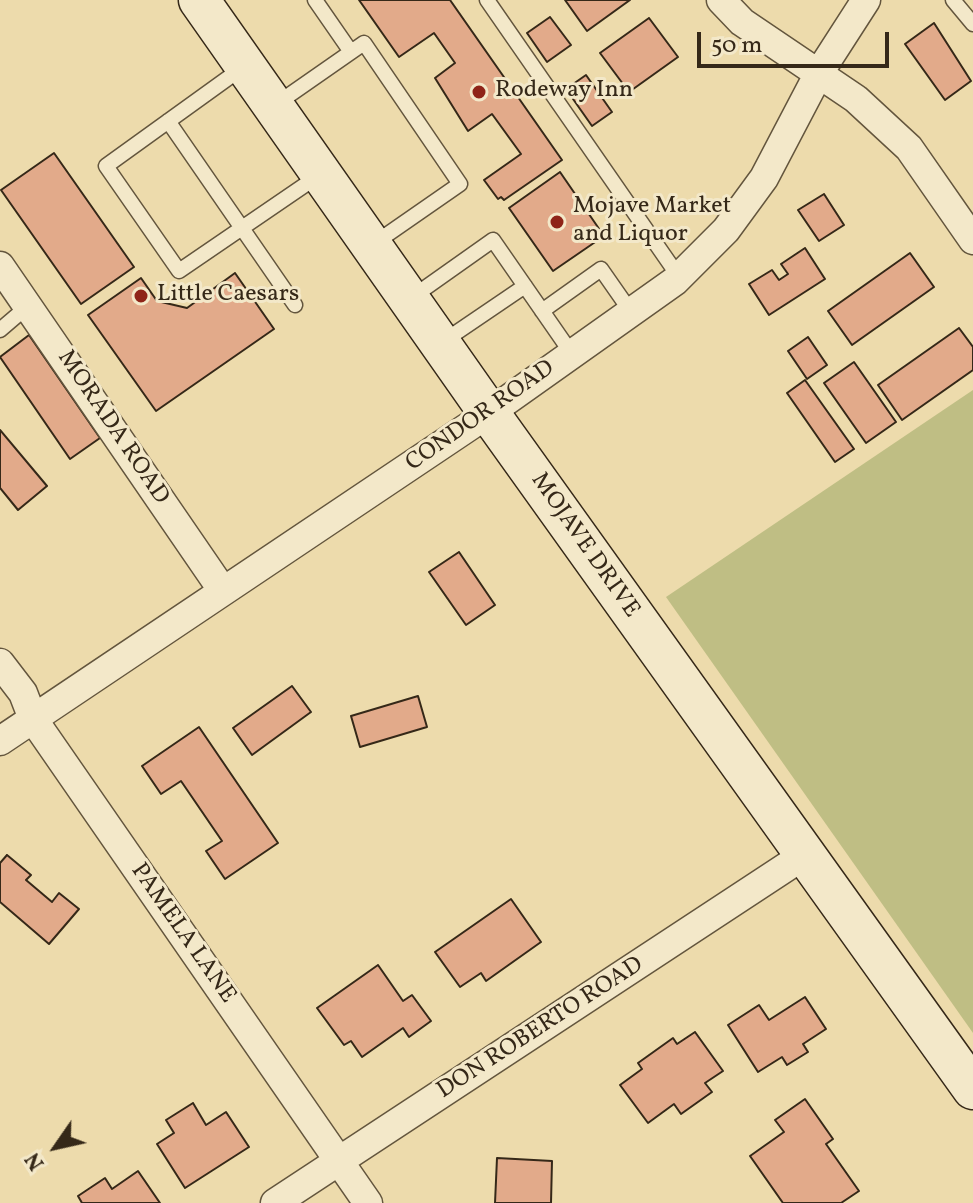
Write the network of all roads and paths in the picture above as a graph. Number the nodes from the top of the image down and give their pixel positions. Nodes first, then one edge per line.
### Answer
1 (199, 0) edge
2 (315, 0) edge
3 (487, 0) edge
4 (721, 0) edge
5 (866, 0) edge
6 (953, 0) edge
7 (973, 24) edge
8 (351, 52) junction
9 (245, 66) junction
10 (819, 73) junction
11 (274, 106) junction
12 (168, 121) junction
13 (321, 174) junction
14 (241, 229) junction
15 (973, 240) edge
16 (371, 246) junction
17 (0, 266) edge
18 (679, 277) junction
19 (525, 286) junction
20 (409, 299) junction
21 (295, 305) dead end
22 (28, 306) junction
23 (542, 311) junction
24 (631, 312) junction
25 (0, 330) edge
26 (440, 344) junction
27 (572, 354) junction
28 (489, 413) junction
29 (223, 591) junction
30 (0, 663) edge
31 (33, 719) junction
32 (0, 741) edge
33 (806, 854) junction
34 (973, 1089) edge
35 (338, 1161) junction
36 (275, 1203) edge
37 (368, 1203) edge

1 - 9 main road, MOJAVE DRIVE
2 - 8 lane
3 - 18 lane
4 - 10 street
5 - 10 street, CONDOR ROAD
6 - 7 lane
8 - 11 lane
8 - 16 lane
9 - 11 main road, MOJAVE DRIVE
9 - 12 lane
10 - 15 street
10 - 18 street, CONDOR ROAD
11 - 13 main road, MOJAVE DRIVE
12 - 14 lane
12 - 14 lane
13 - 14 lane
13 - 16 main road, MOJAVE DRIVE
14 - 21 lane
16 - 20 main road, MOJAVE DRIVE
17 - 22 street, MORADA ROAD
18 - 24 street, CONDOR ROAD
19 - 20 lane
19 - 23 lane
19 - 26 lane
20 - 26 main road, MOJAVE DRIVE
22 - 25 lane
22 - 29 street, MORADA ROAD
23 - 24 lane
23 - 27 lane
24 - 27 street, CONDOR ROAD
26 - 28 main road, MOJAVE DRIVE
27 - 28 street, CONDOR ROAD
28 - 29 street, CONDOR ROAD
28 - 33 main road, MOJAVE DRIVE
29 - 31 street, CONDOR ROAD
30 - 31 street, PAMELA LANE
31 - 32 street, CONDOR ROAD
31 - 35 street, PAMELA LANE
33 - 34 main road, MOJAVE DRIVE
33 - 35 street, DON ROBERTO ROAD
35 - 36 street, DON ROBERTO ROAD
35 - 37 street, PAMELA LANE

